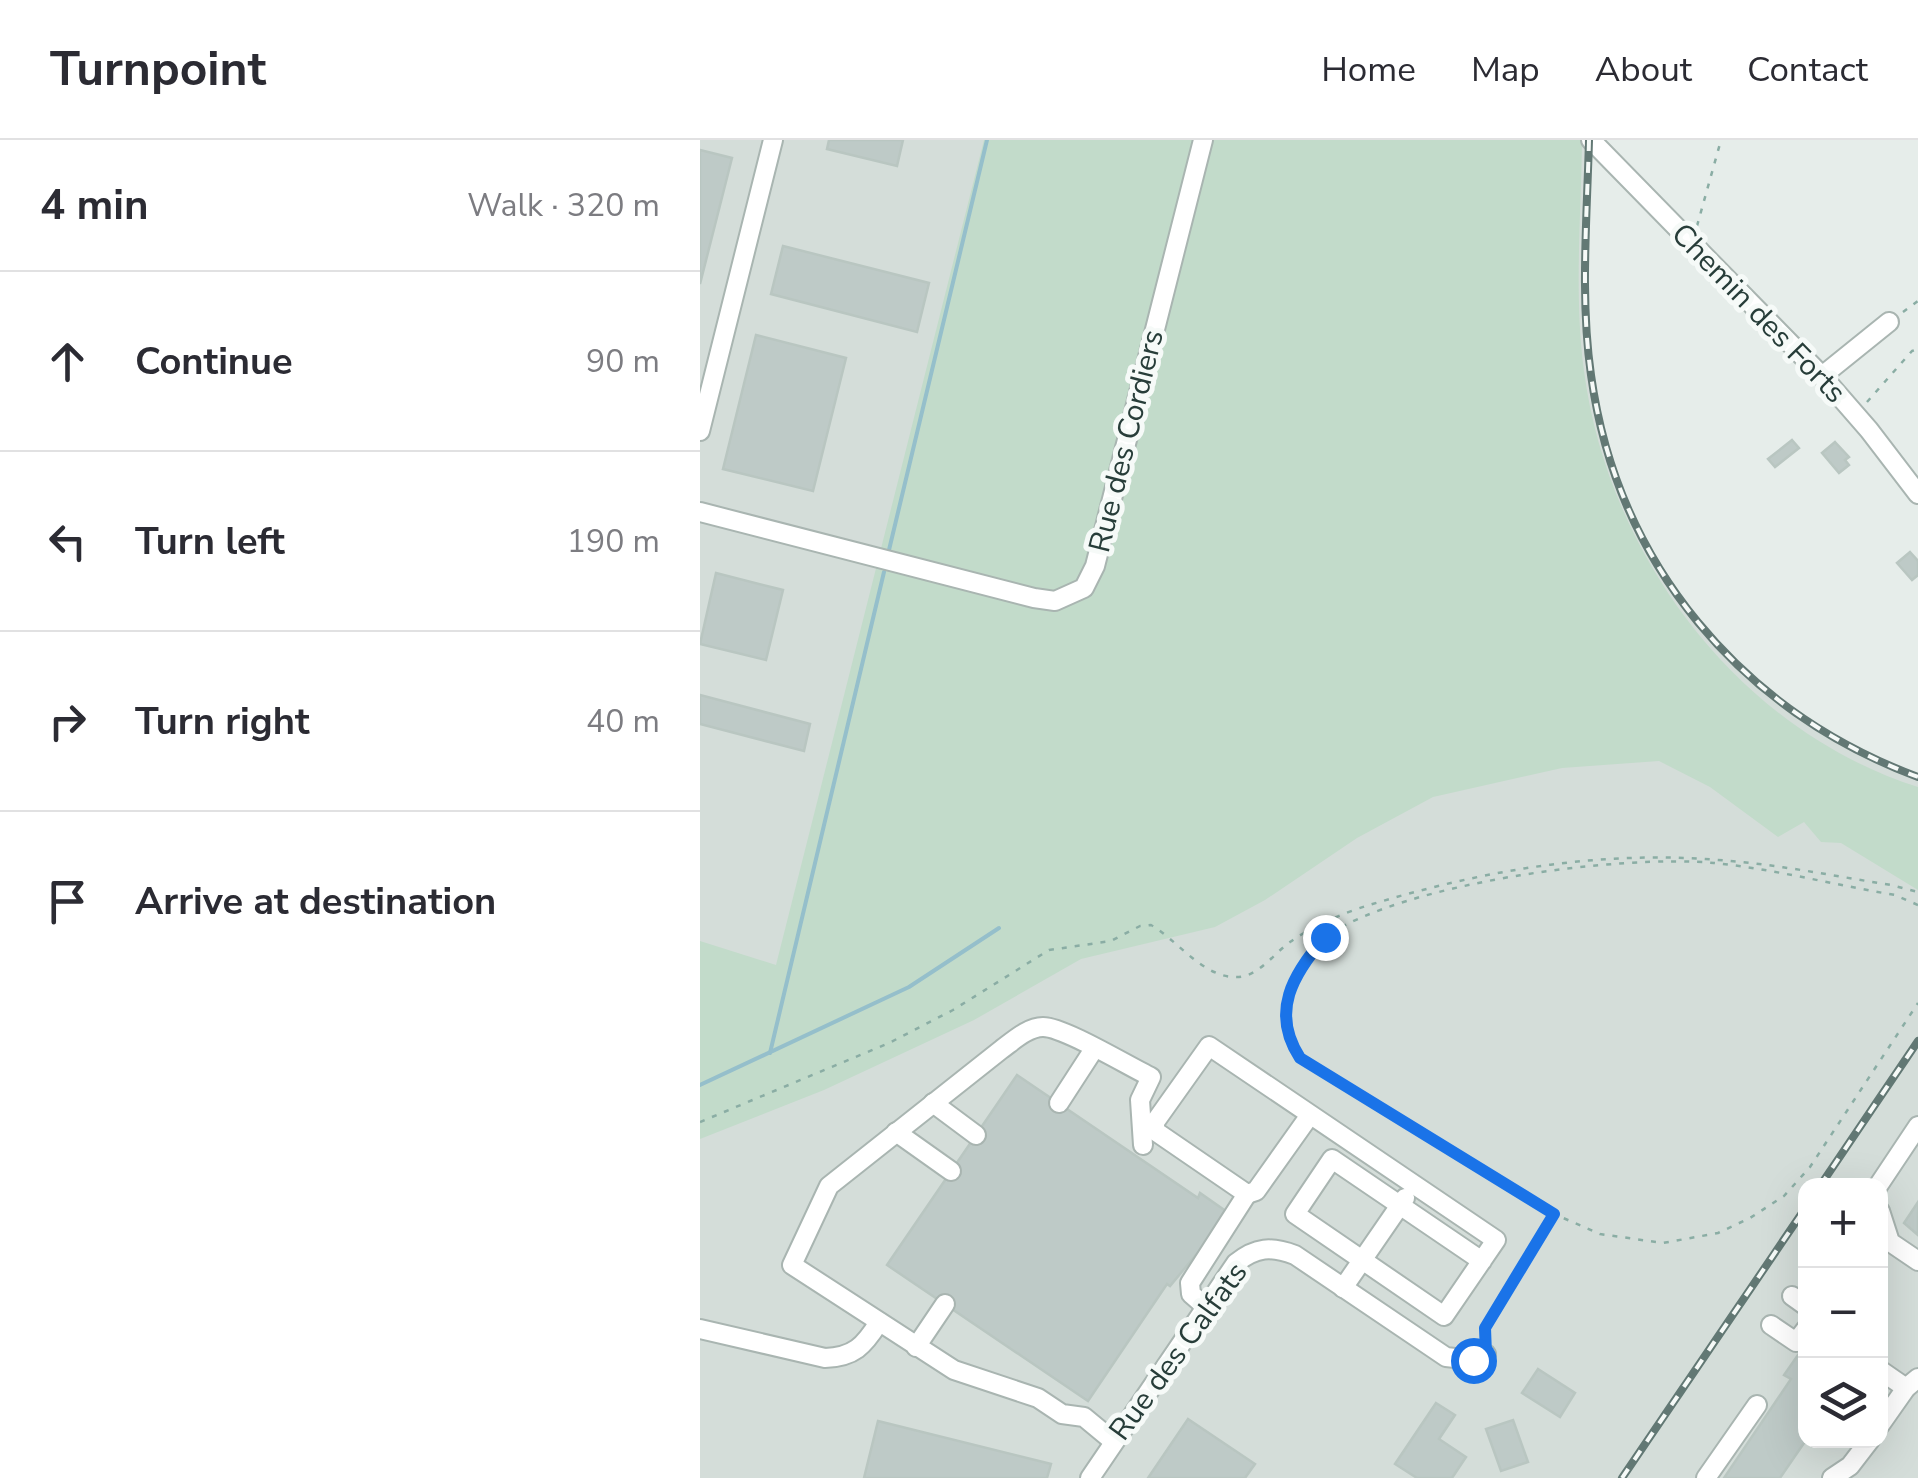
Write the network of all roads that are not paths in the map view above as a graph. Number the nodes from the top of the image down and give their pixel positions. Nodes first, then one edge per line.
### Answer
1 (773, 140) edge
2 (1203, 140) edge
3 (1591, 140) edge
4 (1890, 322) road end
5 (1822, 376) junction
6 (700, 431) edge
7 (1918, 494) edge
8 (700, 512) edge
9 (1094, 1049) junction
10 (933, 1103) junction
11 (1058, 1103) dead end
12 (1310, 1115) junction
13 (1918, 1126) edge
14 (896, 1132) junction
15 (976, 1135) dead end
16 (1143, 1145) dead end
17 (952, 1171) dead end
18 (1883, 1178) edge
19 (1414, 1185) junction
20 (1247, 1194) junction
21 (1400, 1205) junction
22 (1888, 1236) edge
23 (1362, 1260) junction
24 (1482, 1260) junction
25 (1918, 1261) edge
26 (1343, 1288) junction
27 (945, 1304) dead end
28 (1206, 1307) junction
29 (879, 1322) junction
30 (1771, 1325) dead end
31 (700, 1330) edge
32 (1798, 1339) edge
33 (916, 1346) junction
34 (1486, 1354) road end
35 (1888, 1373) edge
36 (1912, 1383) edge
37 (1757, 1404) dead end
38 (1888, 1414) edge
39 (1113, 1441) junction
40 (1864, 1448) edge
41 (1090, 1478) edge
42 (1706, 1478) edge
43 (1832, 1478) edge

1 - 6 street
2 - 8 street, Rue des Cordiers
3 - 5 street, Chemin des Forts
4 - 5 street
5 - 7 street, Chemin des Forts
9 - 10 street
9 - 11 street
9 - 16 street
10 - 14 street
10 - 15 street
12 - 19 street
12 - 20 street
12 - 20 street
13 - 18 street
14 - 17 street
14 - 29 street
19 - 21 street
19 - 24 street
20 - 28 street
21 - 23 street
21 - 23 street
21 - 24 street
22 - 25 street
23 - 24 street
23 - 26 street
26 - 28 street, Rue des Calfats
26 - 34 street, Rue des Calfats
27 - 33 street
28 - 39 street, Rue des Calfats
29 - 31 street
29 - 33 street
30 - 32 street
33 - 39 street
35 - 36 street
36 - 38 street
37 - 42 street
39 - 41 street, Rue des Calfats
40 - 43 street

